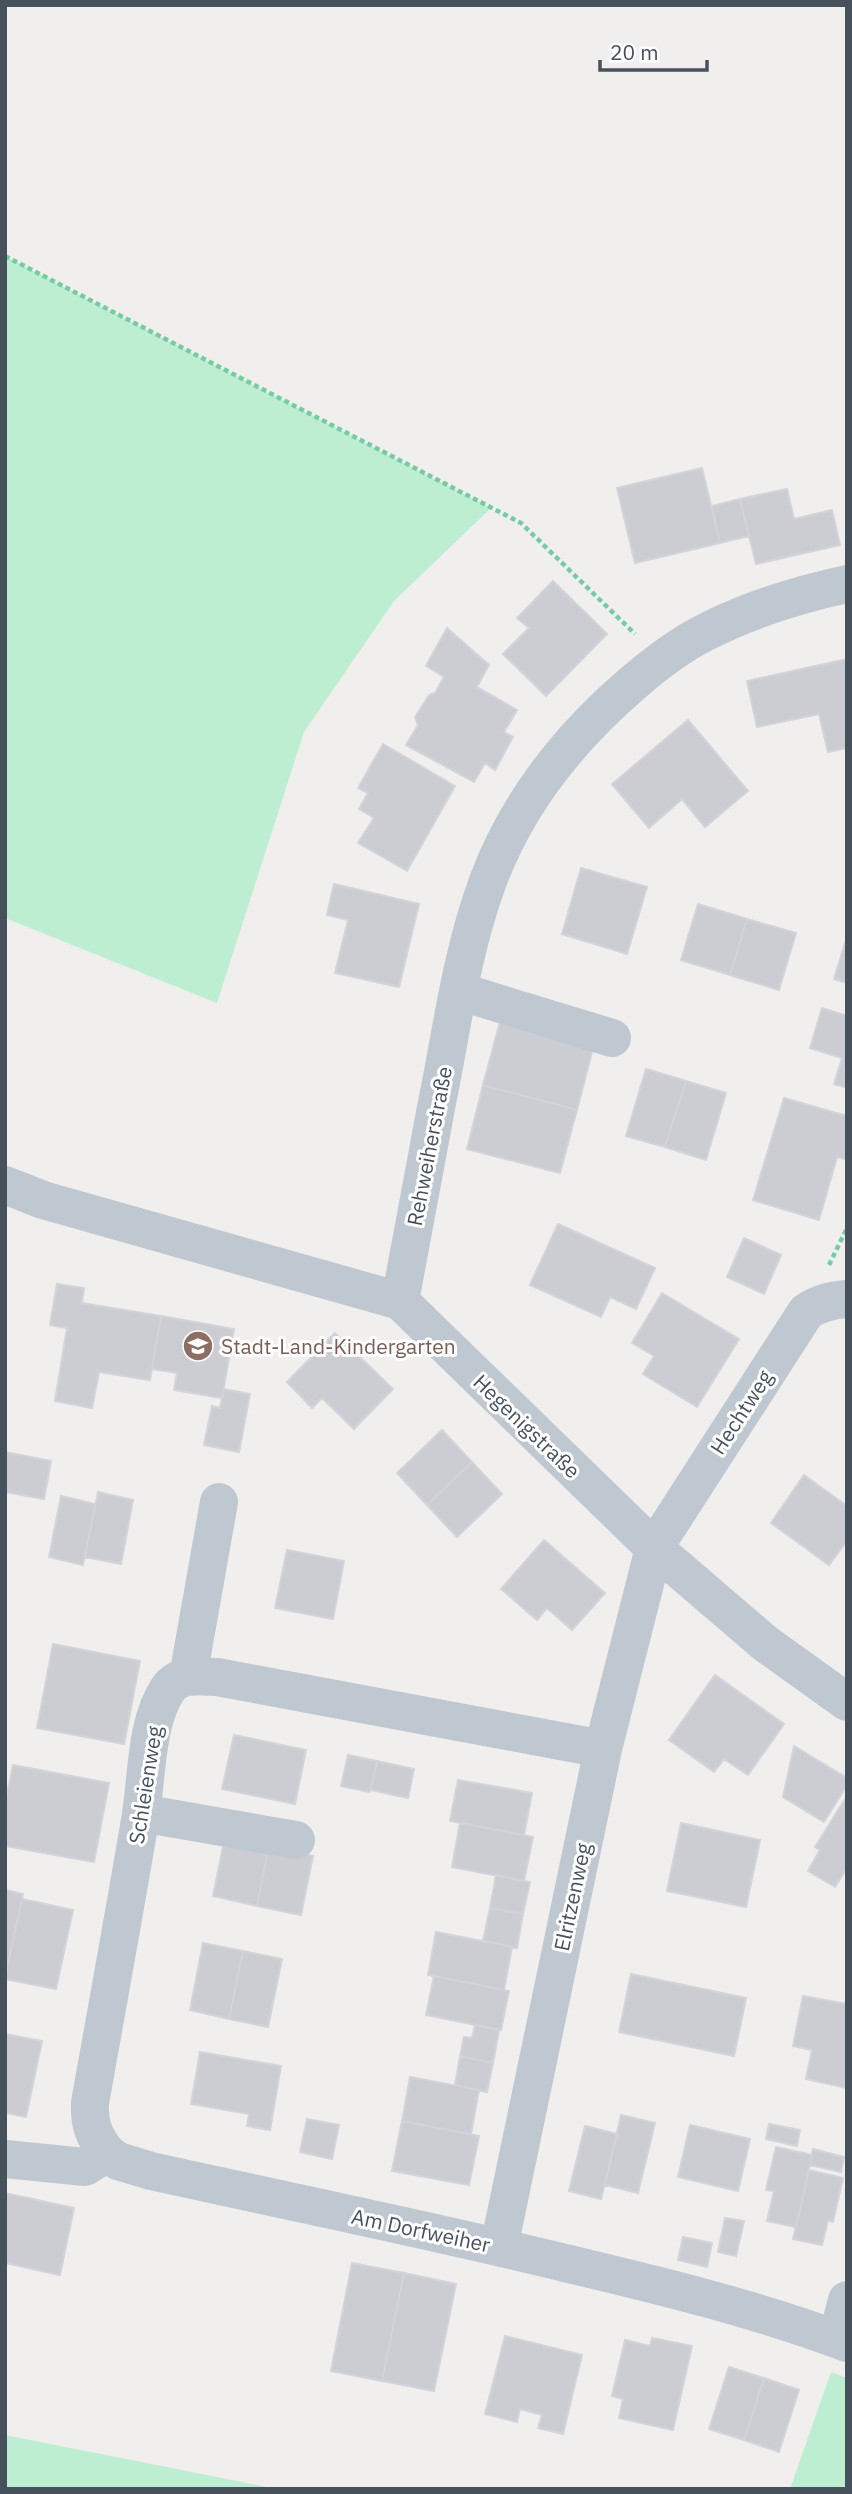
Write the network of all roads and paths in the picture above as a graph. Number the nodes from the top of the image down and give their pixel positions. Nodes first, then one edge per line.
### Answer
1 (5, 256) edge
2 (847, 584) edge
3 (661, 659) junction
4 (458, 991) junction
5 (612, 1038) dead end
6 (5, 1185) edge
7 (847, 1299) edge
8 (400, 1301) junction
9 (219, 1502) dead end
10 (654, 1548) junction
11 (188, 1677) junction
12 (847, 1702) edge
13 (603, 1749) junction
14 (141, 1812) junction
15 (296, 1840) dead end
16 (107, 2153) junction
17 (5, 2159) edge
18 (499, 2247) junction
19 (847, 2300) edge
20 (842, 2341) edge

1 - 3 path
2 - 3 street, Rehweiherstraße
3 - 4 street, Rehweiherstraße
4 - 5 street
4 - 8 street, Rehweiherstraße
6 - 8 street, Hegenigstraße
7 - 10 street, Hechtweg
8 - 10 street, Hegenigstraße
9 - 11 street
10 - 12 street, Hegenigstraße
10 - 13 street, Elritzenweg
11 - 13 street
11 - 14 street, Schleienweg
13 - 18 street, Elritzenweg
14 - 15 street
14 - 16 street, Schleienweg
16 - 17 street
16 - 18 street, Am Dorfweiher
18 - 20 street, Am Dorfweiher
19 - 20 street, Am Dorfweiher

